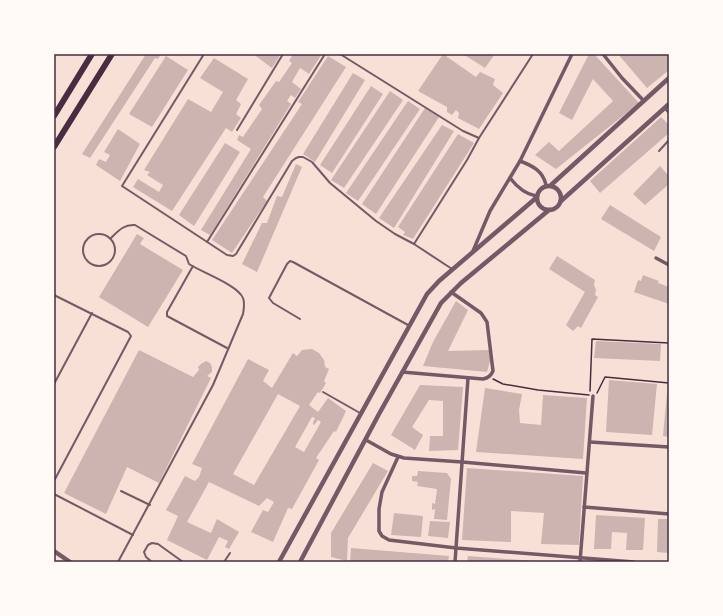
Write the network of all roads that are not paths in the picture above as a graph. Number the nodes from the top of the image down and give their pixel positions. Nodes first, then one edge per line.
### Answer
1 (92, 54) edge
2 (112, 54) edge
3 (204, 54) edge
4 (283, 54) edge
5 (325, 54) edge
6 (340, 54) edge
7 (533, 54) edge
8 (572, 54) edge
9 (603, 54) edge
10 (669, 78) edge
11 (644, 101) junction
12 (669, 104) edge
13 (664, 108) junction
14 (669, 113) edge
15 (54, 116) edge
16 (237, 130) dead end
17 (479, 138) junction
18 (669, 140) edge
19 (54, 147) edge
20 (659, 151) dead end
21 (520, 161) junction
22 (510, 178) junction
23 (549, 185) junction
24 (536, 197) junction
25 (561, 201) junction
26 (549, 210) junction
27 (110, 238) junction
28 (207, 242) junction
29 (414, 244) junction
30 (473, 252) junction
31 (656, 258) dead end
32 (193, 266) junction
33 (669, 266) edge
34 (453, 269) junction
35 (451, 292) junction
36 (54, 295) edge
37 (92, 313) junction
38 (300, 319) dead end
39 (409, 326) junction
40 (227, 348) junction
41 (402, 372) junction
42 (468, 378) junction
43 (54, 384) edge
44 (323, 392) dead end
45 (592, 396) road end
46 (361, 413) junction
47 (366, 440) junction
48 (590, 442) junction
49 (669, 447) edge
50 (398, 457) junction
51 (462, 462) junction
52 (586, 473) junction
53 (54, 480) edge
54 (121, 491) dead end
55 (54, 494) edge
56 (150, 505) junction
57 (584, 507) junction
58 (669, 514) edge
59 (133, 535) junction
60 (456, 548) junction
61 (54, 551) edge
62 (230, 553) dead end
63 (580, 560) edge
64 (70, 562) edge
65 (118, 562) edge
66 (152, 562) edge
67 (182, 562) edge
68 (224, 562) edge
69 (279, 562) edge
70 (300, 562) edge
71 (455, 562) edge
72 (634, 562) edge

1 - 15 highway
2 - 19 highway
3 - 28 lane
4 - 16 lane
5 - 28 lane
6 - 17 lane
7 - 17 lane
8 - 21 street
9 - 11 street
10 - 11 street
11 - 23 street
12 - 13 street
13 - 14 lane
13 - 25 street
17 - 29 lane
18 - 20 lane
21 - 22 street
21 - 23 street
22 - 24 street
22 - 30 street
23 - 24 street
23 - 25 street
24 - 26 street
24 - 30 street
25 - 26 street
26 - 35 street
27 - 27 lane
27 - 32 lane
28 - 29 lane
29 - 34 lane
30 - 34 street
31 - 33 street
32 - 40 lane
32 - 40 lane
34 - 39 street
35 - 41 street
35 - 42 street
36 - 37 lane
37 - 43 lane
37 - 53 lane
38 - 39 lane
39 - 46 street
40 - 56 lane
41 - 42 street
41 - 47 street
42 - 51 street
44 - 46 lane
45 - 48 street
46 - 69 street
47 - 50 street
47 - 70 street
48 - 49 street
48 - 52 street
50 - 51 street
50 - 60 street
51 - 52 street
51 - 60 street
52 - 57 street
54 - 56 lane
55 - 59 lane
56 - 59 lane
57 - 58 street
57 - 63 street
59 - 65 lane
60 - 63 street
60 - 71 street
61 - 64 street
62 - 68 lane
63 - 72 street
66 - 67 lane

